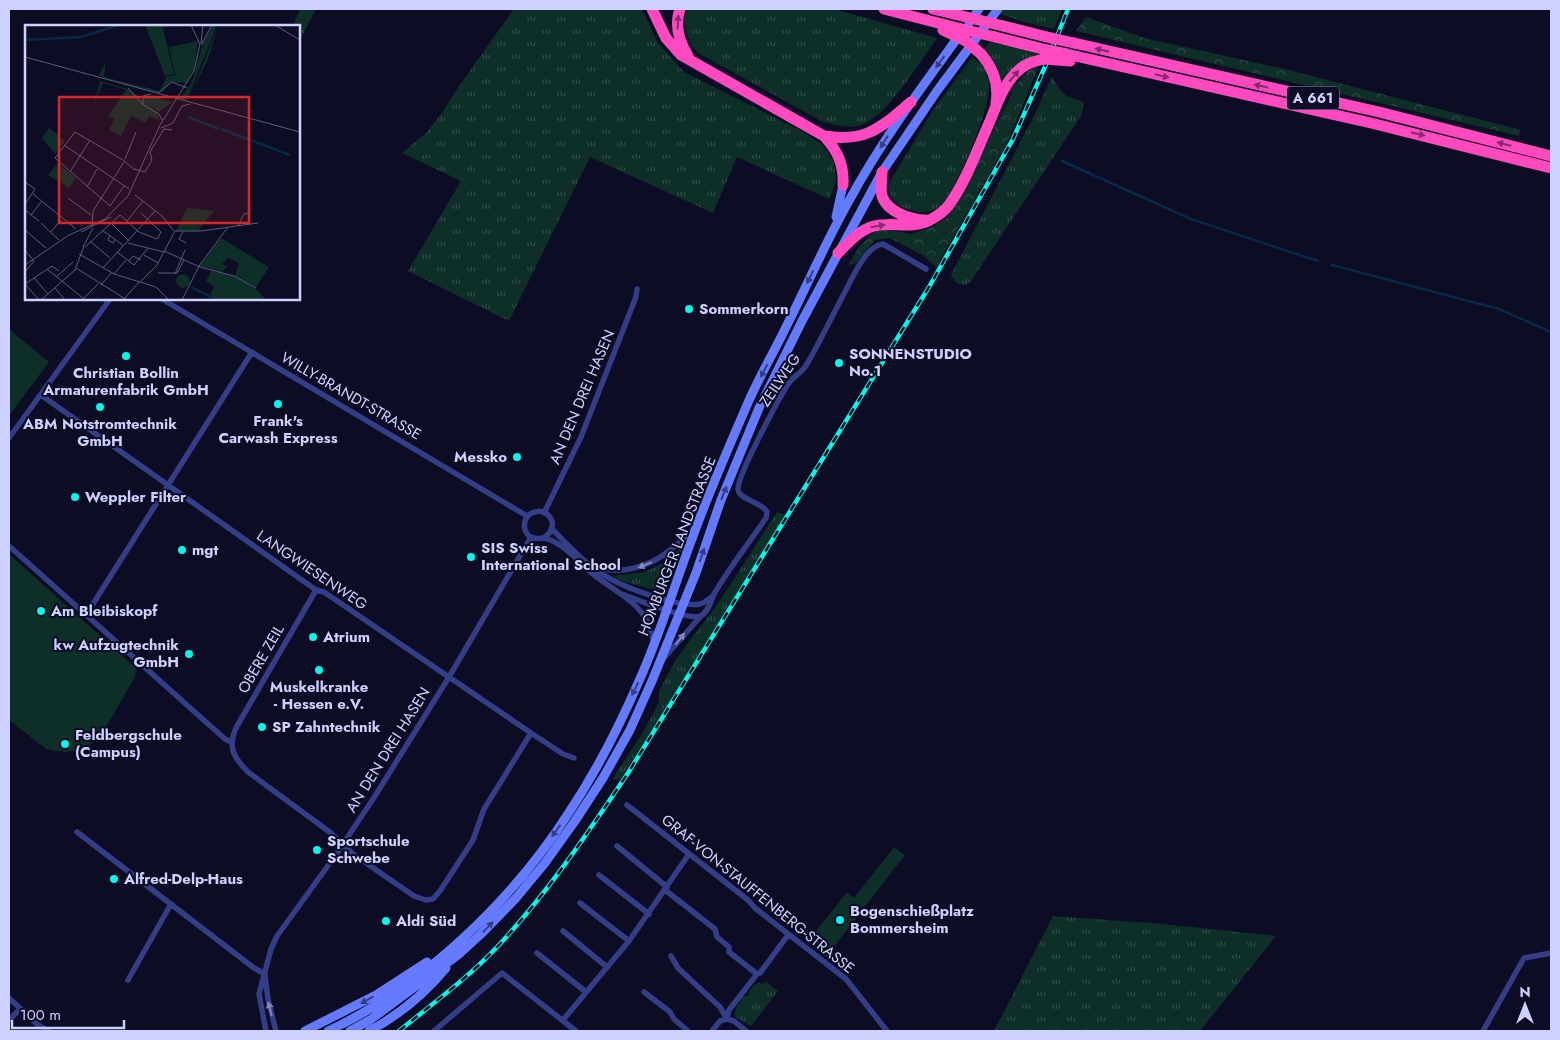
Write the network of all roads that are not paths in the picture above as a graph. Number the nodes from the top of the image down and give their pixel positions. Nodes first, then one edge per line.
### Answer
1 (652, 9) edge
2 (680, 9) edge
3 (884, 9) edge
4 (933, 9) edge
5 (998, 9) edge
6 (955, 11) edge
7 (979, 15) edge
8 (944, 28) junction
9 (1045, 54) junction
10 (696, 64) junction
11 (911, 102) junction
12 (996, 106) junction
13 (824, 136) junction
14 (1551, 156) edge
15 (1551, 168) edge
16 (882, 172) junction
17 (844, 185) joint
18 (932, 219) junction
19 (832, 233) junction
20 (838, 253) junction
21 (926, 269) dead end
22 (637, 289) dead end
23 (109, 300) edge
24 (164, 300) edge
25 (252, 352) junction
26 (40, 395) junction
27 (9, 438) edge
28 (168, 486) junction
29 (544, 512) junction
30 (527, 516) junction
31 (697, 526) junction
32 (552, 529) junction
33 (531, 537) junction
34 (543, 538) junction
35 (9, 546) edge
36 (588, 563) junction
37 (316, 590) junction
38 (619, 593) junction
39 (714, 595) junction
40 (670, 600) junction
41 (683, 603) junction
42 (667, 610) junction
43 (678, 614) junction
44 (86, 615) junction
45 (700, 616) junction
46 (654, 644) junction
47 (660, 662) junction
48 (449, 676) junction
49 (532, 734) junction
50 (232, 742) junction
51 (574, 758) dead end
52 (627, 805) dead end
53 (76, 832) dead end
54 (343, 844) junction
55 (617, 846) dead end
56 (689, 854) junction
57 (599, 875) dead end
58 (666, 889) junction
59 (580, 903) dead end
60 (171, 904) junction
61 (649, 914) junction
62 (563, 931) dead end
63 (788, 935) junction
64 (629, 941) junction
65 (453, 946) junction
66 (537, 953) dead end
67 (1551, 953) edge
68 (458, 955) junction
69 (671, 956) dead end
70 (607, 967) junction
71 (265, 974) junction
72 (757, 974) junction
73 (128, 980) dead end
74 (586, 992) junction
75 (644, 992) dead end
76 (9, 998) edge
77 (20, 1008) junction
78 (727, 1019) junction
79 (9, 1020) edge
80 (563, 1020) junction
81 (266, 1028) edge
82 (275, 1028) edge
83 (48, 1031) edge
84 (263, 1031) edge
85 (283, 1031) edge
86 (305, 1031) edge
87 (328, 1031) edge
88 (350, 1031) edge
89 (369, 1031) edge
90 (434, 1031) edge
91 (576, 1031) edge
92 (688, 1031) edge
93 (712, 1031) edge
94 (746, 1031) edge
95 (887, 1031) edge
96 (1483, 1031) edge

1 - 10 highway
10 -> 2 highway
3 - 8 highway, A 661
4 - 6 highway
5 - 16 main road, HOMBURGER LANDSTRASSE
6 - 7 highway, bridge
7 -> 11 main road, HOMBURGER LANDSTRASSE
14 -> 7 highway, A 661, bridge
8 - 9 highway, A 661, bridge
8 - 12 highway, bridge
12 -> 9 highway
9 -> 15 highway, A 661, bridge
10 - 13 highway
11 - 13 highway
11 -> 19 main road, HOMBURGER LANDSTRASSE
12 - 18 highway
13 - 17 highway
16 - 18 highway
16 - 20 main road, HOMBURGER LANDSTRASSE
17 - 19 main road
20 -> 18 highway
19 -> 31 main road, HOMBURGER LANDSTRASSE
41 -> 20 main road, HOMBURGER LANDSTRASSE
21 - 39 street, ZEILWEG
22 - 29 street, AN DEN DREI HASEN
23 - 26 street
24 - 25 street, WILLY-BRANDT-STRASSE
25 - 28 street
25 - 30 street, WILLY-BRANDT-STRASSE
26 - 27 street
26 - 28 street, LANGWIESENWEG
28 - 37 street, LANGWIESENWEG
28 - 44 street
29 - 30 street
29 - 32 street
30 - 33 street
31 -> 36 street
31 - 40 main road, HOMBURGER LANDSTRASSE
32 - 34 street
32 - 36 street
33 - 34 street
33 - 48 street, AN DEN DREI HASEN
34 - 38 street
35 - 44 street
36 - 40 street
37 - 48 street, LANGWIESENWEG
37 - 50 street, OBERE ZEIL
38 - 42 street
38 - 46 street
39 - 41 street
39 - 45 street, ZEILWEG
40 - 41 street
40 - 42 main road, HOMBURGER LANDSTRASSE
41 - 43 main road, HOMBURGER LANDSTRASSE
42 - 43 street
42 - 46 main road, HOMBURGER LANDSTRASSE
43 - 45 street
43 - 47 main road, HOMBURGER LANDSTRASSE
44 - 50 street
47 -> 45 street, ZEILWEG
46 -> 65 main road, HOMBURGER LANDSTRASSE
68 -> 47 main road, HOMBURGER LANDSTRASSE
48 - 49 street, LANGWIESENWEG
48 - 54 street, AN DEN DREI HASEN
49 - 51 street, LANGWIESENWEG
49 - 54 street
50 - 54 street
52 - 56 street, GRAF-VON-STAUFFENBERG-STRASSE
53 - 60 street
54 - 71 street, AN DEN DREI HASEN
55 - 58 street
56 - 58 street
56 - 63 street, GRAF-VON-STAUFFENBERG-STRASSE
57 - 61 street
58 - 61 street
58 - 72 street
59 - 64 street
60 - 71 street
60 - 73 street
61 - 64 street
62 - 70 street
63 - 72 street
63 - 95 street, GRAF-VON-STAUFFENBERG-STRASSE
64 - 70 street
65 -> 86 main road
65 - 87 main road, HOMBURGER LANDSTRASSE
66 - 74 street
67 - 96 street
68 - 88 main road, HOMBURGER LANDSTRASSE
68 - 89 main road
69 - 78 street
70 - 74 street
71 - 81 street, AN DEN DREI HASEN
82 -> 71 street, AN DEN DREI HASEN
72 - 78 street
74 - 80 street
75 - 92 street
76 - 77 street
77 - 79 street
77 - 83 street
78 - 93 street
78 - 94 street
80 - 90 street
80 - 91 street
81 - 84 street, AN DEN DREI HASEN
82 - 85 street, AN DEN DREI HASEN

